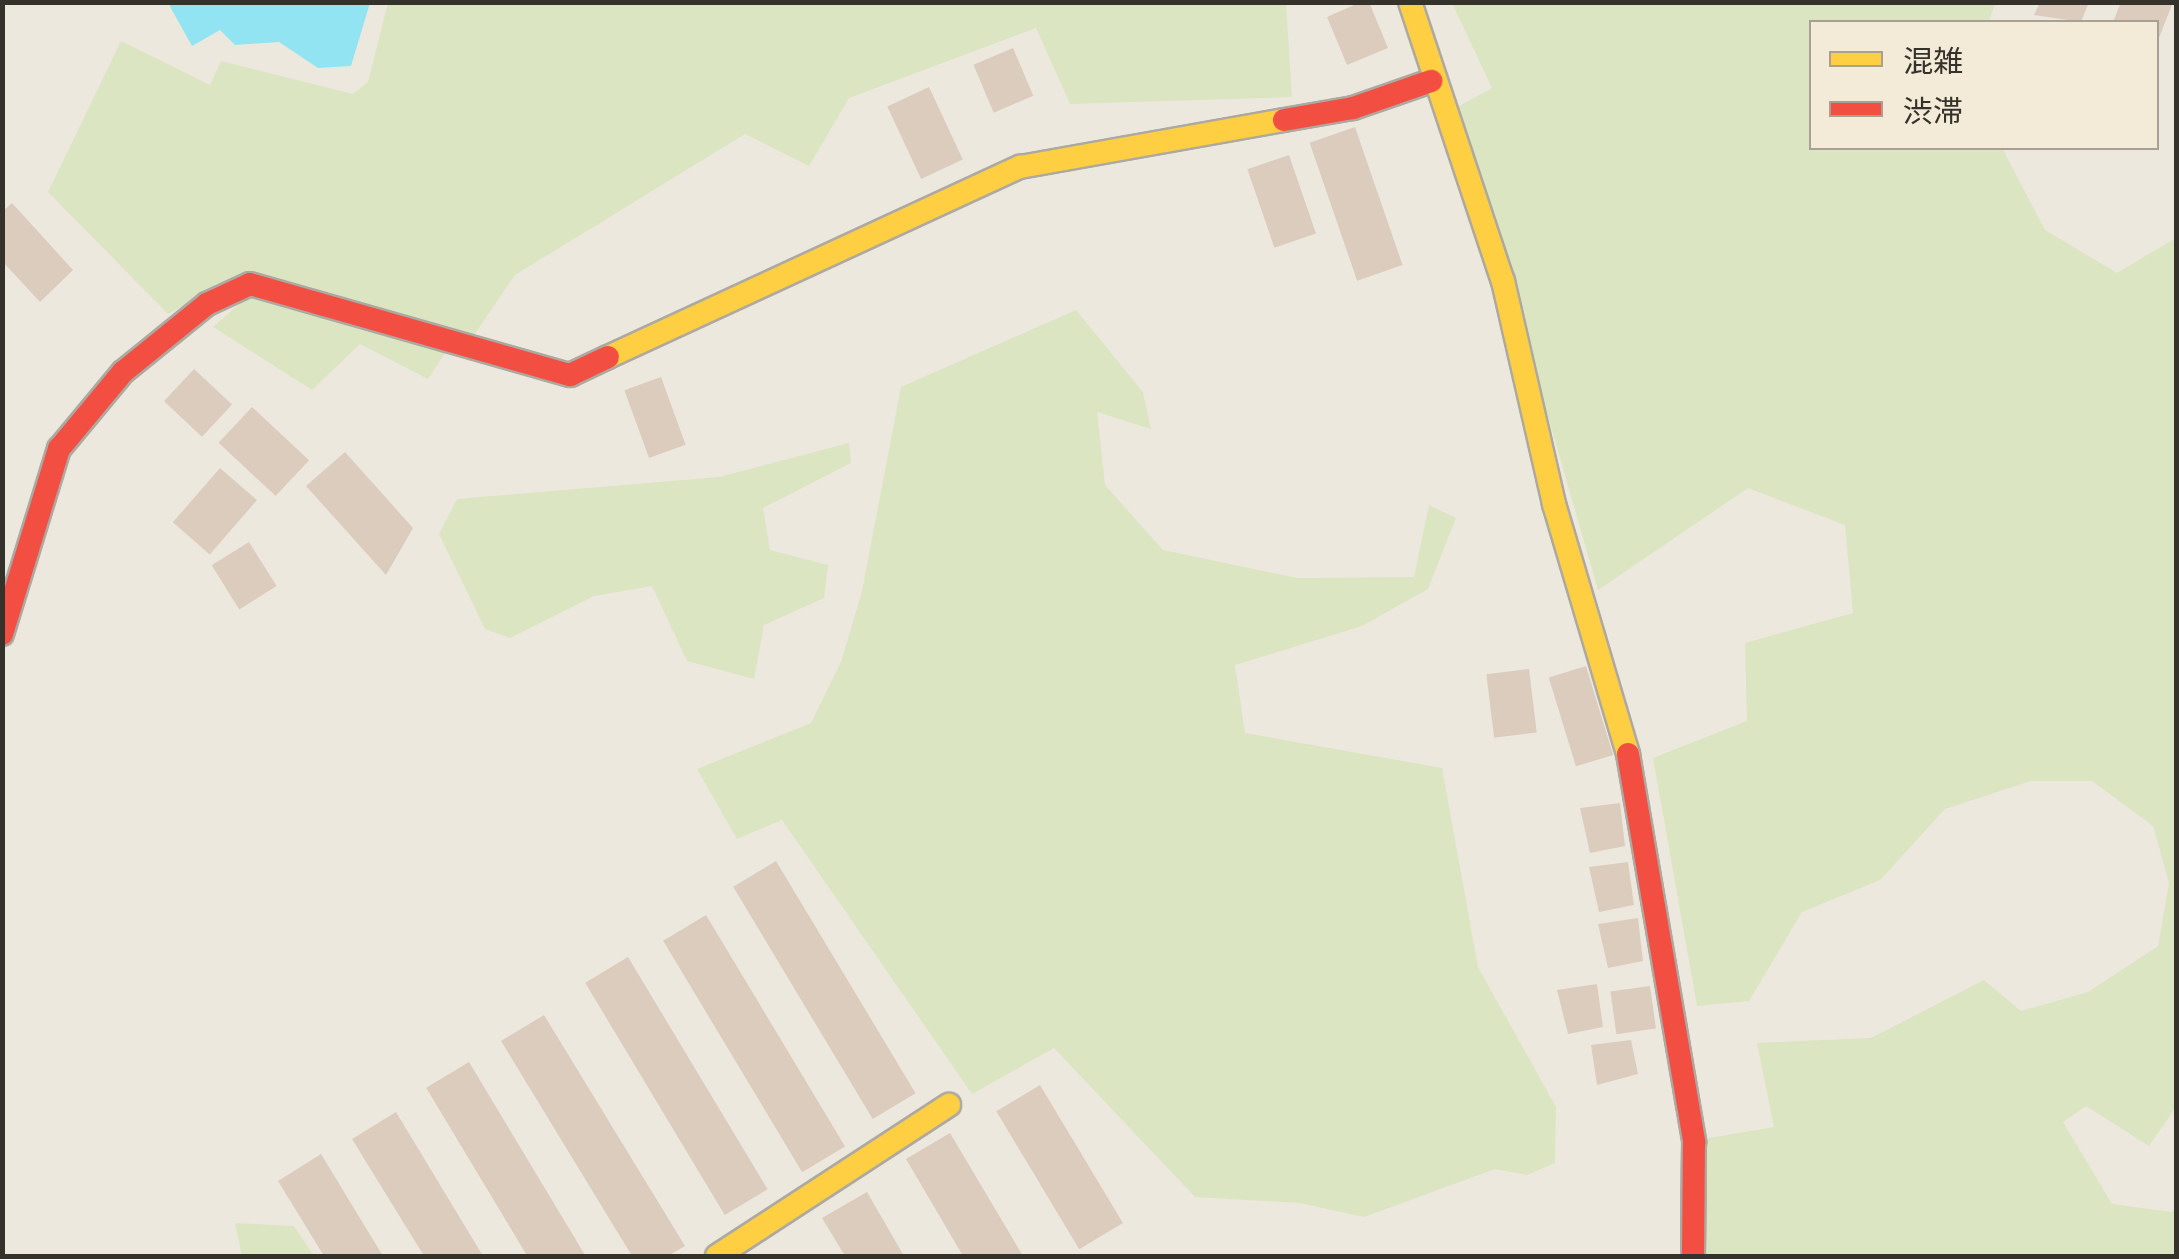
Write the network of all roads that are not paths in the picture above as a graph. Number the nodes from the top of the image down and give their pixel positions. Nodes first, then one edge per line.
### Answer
1 (1410, 2) edge
2 (1431, 81) junction
3 (2, 634) edge
4 (949, 1106) dead end
5 (717, 1256) edge
6 (1693, 1256) edge

1 - 2 street
2 - 3 street
2 - 6 street
4 - 5 street

